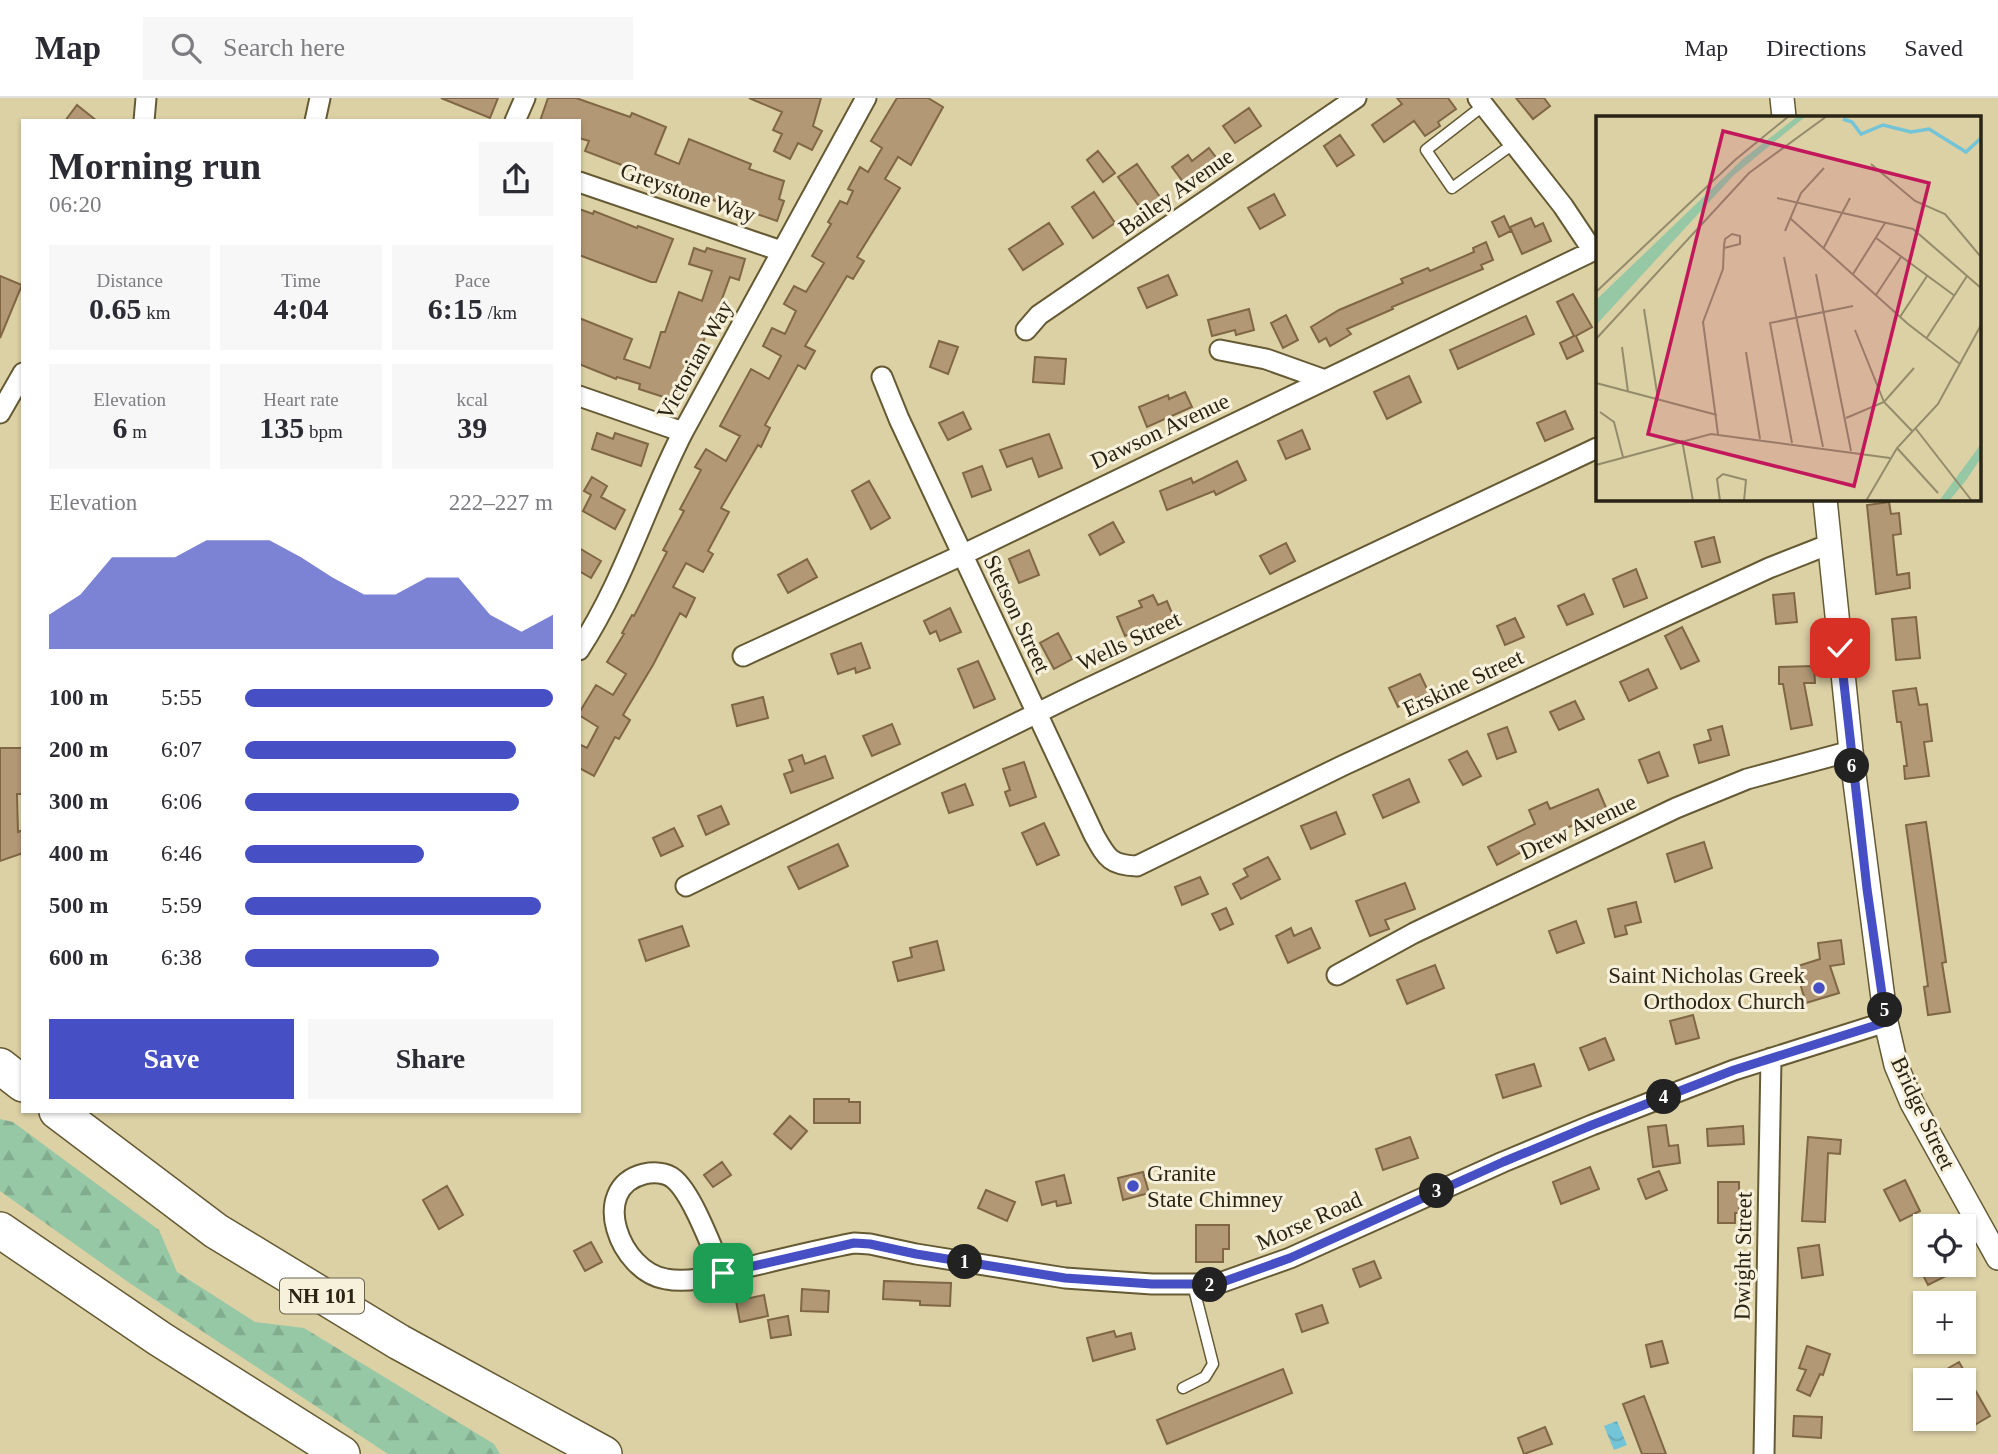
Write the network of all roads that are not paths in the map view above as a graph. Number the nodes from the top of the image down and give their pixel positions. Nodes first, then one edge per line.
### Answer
1 (146, 98) edge
2 (320, 98) edge
3 (525, 98) edge
4 (866, 98) edge
5 (1356, 98) edge
6 (1782, 98) edge
7 (1481, 102) edge
8 (1784, 116) edge
9 (144, 119) edge
10 (315, 119) edge
11 (516, 119) edge
12 (1513, 144) junction
13 (581, 183) edge
14 (1595, 250) edge
15 (781, 251) junction
16 (1026, 330) dead end
17 (1220, 350) dead end
18 (21, 376) edge
19 (883, 377) dead end
20 (1325, 380) junction
21 (581, 397) edge
22 (0, 412) edge
23 (683, 432) junction
24 (1596, 448) edge
25 (1825, 500) edge
26 (1830, 544) junction
27 (962, 555) junction
28 (581, 647) edge
29 (743, 656) dead end
30 (1037, 714) junction
31 (1851, 751) junction
32 (1118, 865) joint
33 (686, 886) dead end
34 (1337, 975) dead end
35 (1886, 1022) junction
36 (1771, 1058) junction
37 (0, 1066) edge
38 (21, 1082) edge
39 (60, 1113) edge
40 (0, 1230) edge
41 (1991, 1230) edge
42 (1998, 1258) edge
43 (723, 1273) junction
44 (1193, 1285) junction
45 (1182, 1388) dead end
46 (1760, 1452) edge
47 (342, 1454) edge
48 (604, 1454) edge

1 - 9 street
2 - 10 street
3 - 11 street
4 - 15 street, Victorian Way
5 - 16 street, Bailey Avenue
6 - 8 street
7 - 12 street
7 - 12 lane
12 - 14 street
13 - 15 street, Greystone Way
14 - 20 street, Dawson Avenue
15 - 23 street, Victorian Way
17 - 20 street
18 - 22 street
19 - 27 street, Stetson Street
20 - 27 street, Dawson Avenue
21 - 23 street
23 - 28 street, Victorian Way
24 - 30 street, Wells Street
25 - 26 street, Bridge Street
26 - 31 street, Bridge Street
26 - 32 street, Erskine Street
27 - 29 street, Dawson Avenue
27 - 30 street, Stetson Street
30 - 32 street, Stetson Street
30 - 33 street, Wells Street
31 - 34 street, Drew Avenue
31 - 35 street, Bridge Street
35 - 36 street, Morse Road
35 - 41 street, Bridge Street
36 - 44 street, Morse Road
36 - 46 street, Dwight Street
37 - 38 highway
39 - 48 highway, NH 101
40 - 47 highway
41 - 42 street, Bridge Street
43 - 43 street, Morse Road
43 - 44 street, Morse Road
44 - 45 lane

